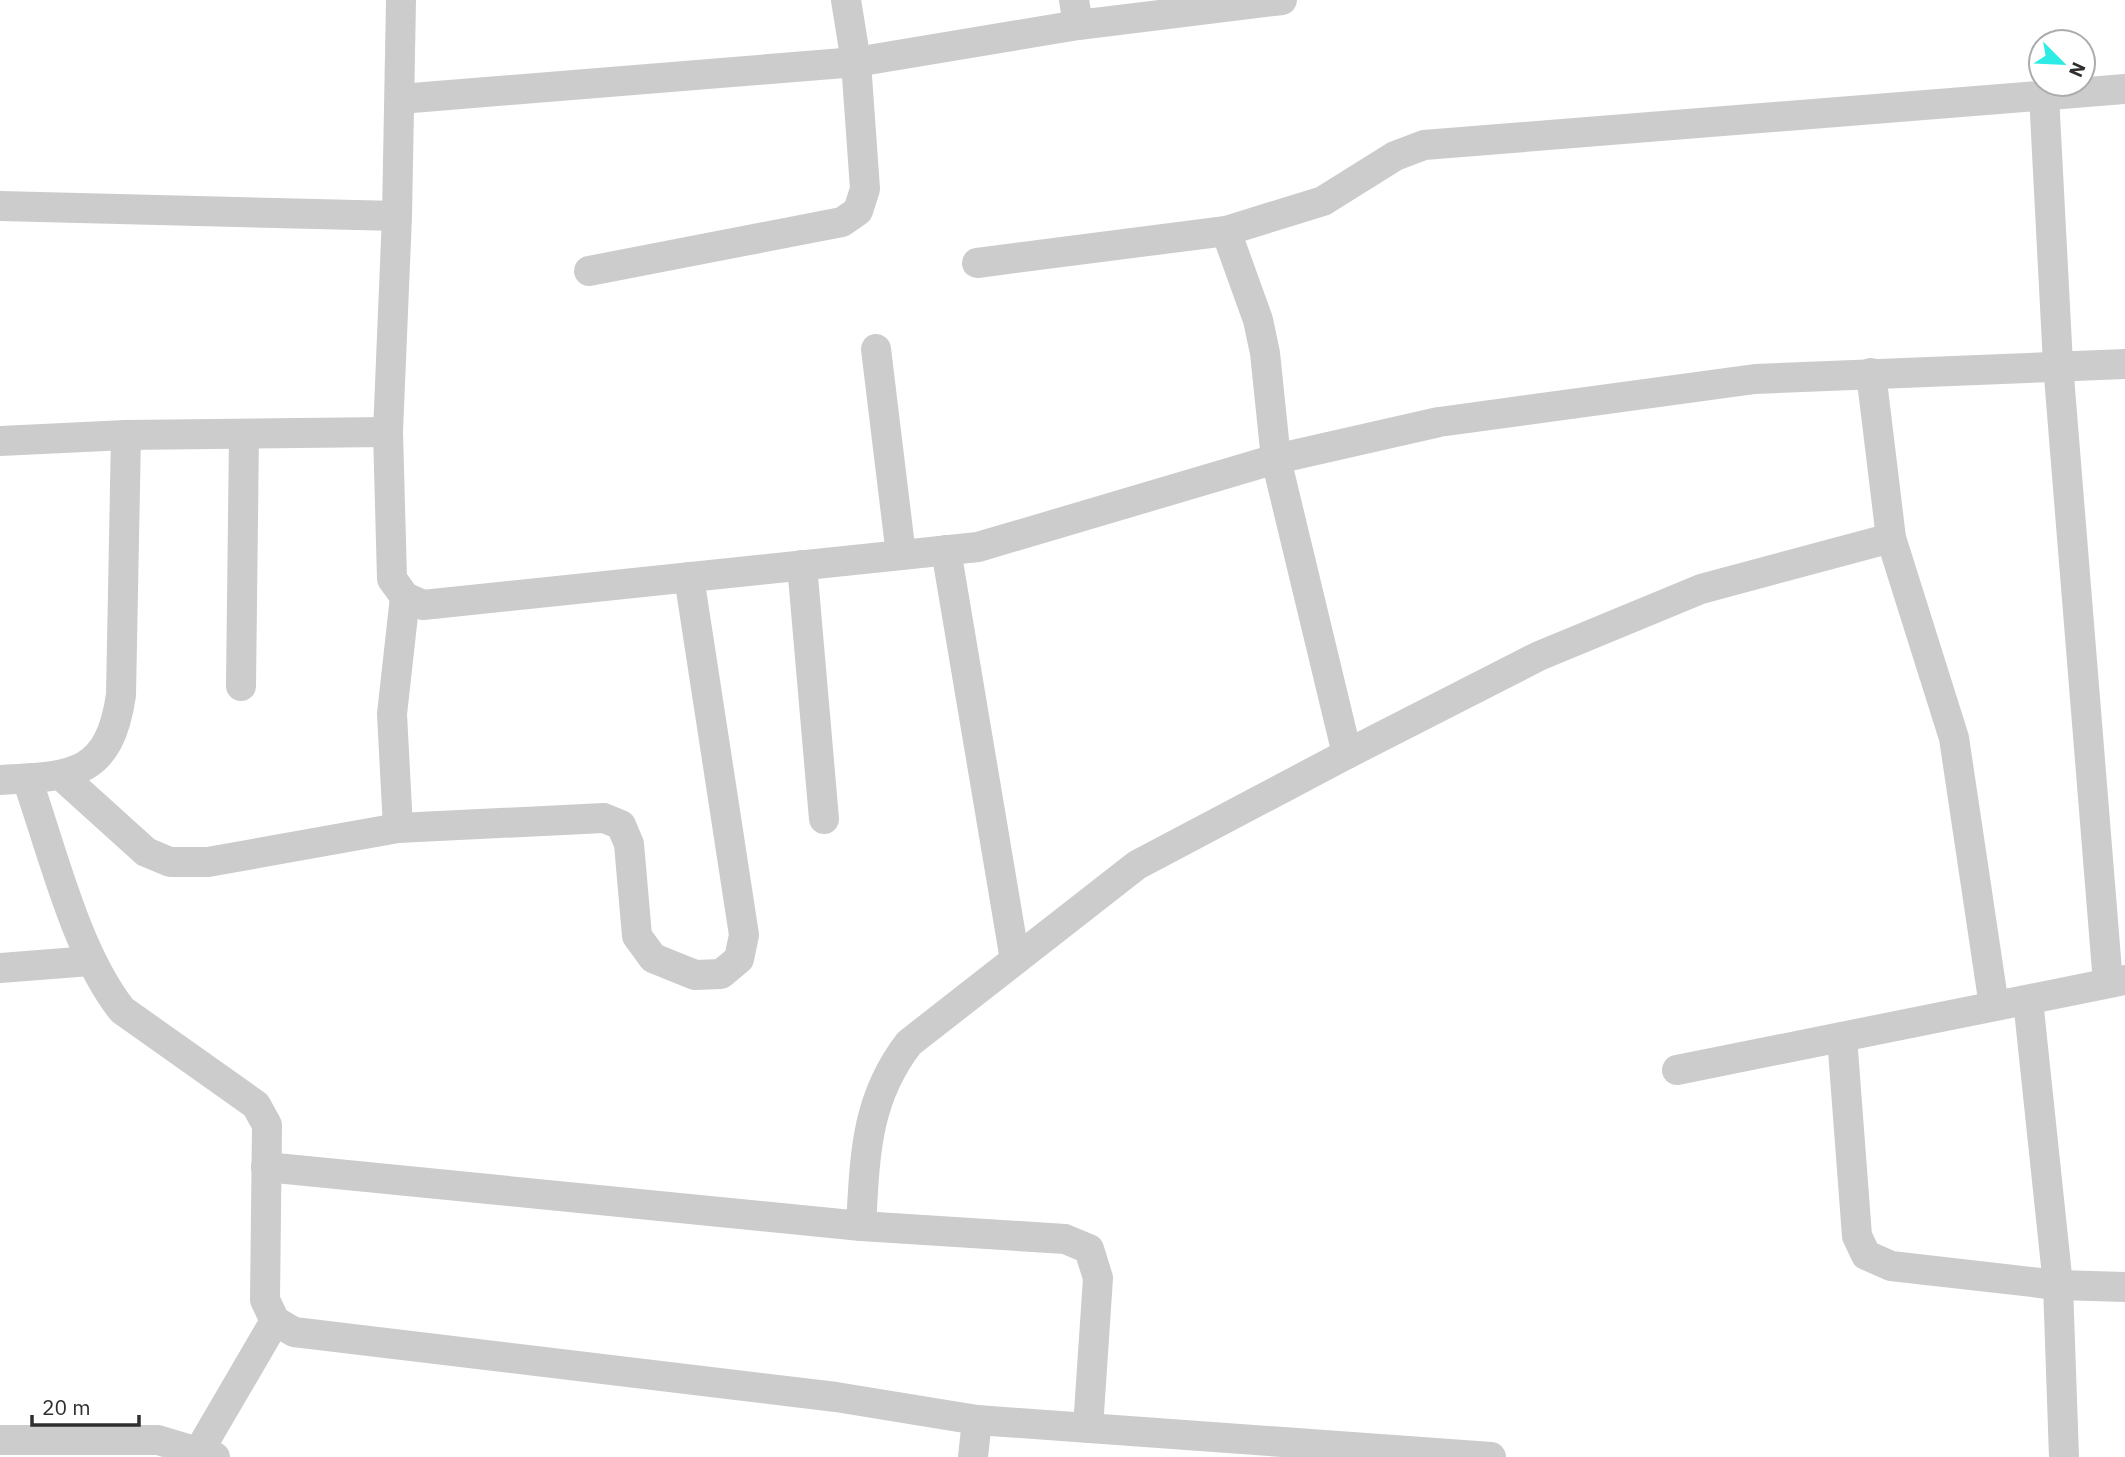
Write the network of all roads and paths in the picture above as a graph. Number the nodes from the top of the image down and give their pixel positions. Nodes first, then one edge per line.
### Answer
1 (401, 0) edge
2 (846, 0) edge
3 (1282, 0) edge
4 (1076, 13) edge
5 (856, 62) junction
6 (2125, 89) edge
7 (2097, 91) edge
8 (2027, 96) edge
9 (2044, 98) edge
10 (400, 99) junction
11 (0, 206) edge
12 (397, 216) junction
13 (1226, 231) junction
14 (977, 263) dead end
15 (589, 271) dead end
16 (876, 349) dead end
17 (2125, 363) edge
18 (2058, 364) junction
19 (1871, 373) junction
20 (388, 432) junction
21 (244, 434) junction
22 (126, 435) junction
23 (0, 441) edge
24 (1276, 459) junction
25 (1891, 538) junction
26 (946, 550) junction
27 (901, 555) junction
28 (802, 565) junction
29 (689, 577) junction
30 (405, 597) junction
31 (241, 686) dead end
32 (1347, 754) junction
33 (63, 777) junction
34 (14, 780) edge
35 (824, 819) dead end
36 (398, 828) junction
37 (1015, 960) junction
38 (90, 961) junction
39 (0, 968) edge
40 (2117, 982) edge
41 (2028, 1000) junction
42 (1994, 1006) junction
43 (1842, 1037) junction
44 (1677, 1070) dead end
45 (266, 1167) junction
46 (861, 1226) junction
47 (2058, 1284) junction
48 (2125, 1287) edge
49 (275, 1321) junction
50 (977, 1420) junction
51 (1088, 1428) junction
52 (0, 1440) edge
53 (207, 1454) edge
54 (973, 1457) edge
55 (1491, 1457) edge
56 (2063, 1457) edge

1 - 10 street
2 - 5 street
3 - 4 street
4 - 5 street
5 - 10 street
5 - 15 street
6 - 7 street
8 - 13 street
9 - 18 street
10 - 12 street
11 - 12 street
12 - 20 street
13 - 14 street
13 - 24 street
16 - 27 street
17 - 18 street
18 - 19 street
18 - 40 street
19 - 24 street
19 - 25 street
20 - 21 street
20 - 30 street
21 - 22 street
21 - 31 street
22 - 23 street
22 - 33 street
24 - 26 street
24 - 32 street
25 - 32 street
25 - 42 street
26 - 27 street
26 - 37 street
27 - 28 street
28 - 29 street
28 - 35 street
29 - 30 street
29 - 36 street
30 - 36 street
32 - 37 street
33 - 34 street
33 - 36 street
34 - 38 street
37 - 46 street
38 - 39 street
38 - 45 street
40 - 41 street
41 - 42 street
41 - 47 street
42 - 43 street
43 - 44 street
43 - 47 street
45 - 46 street
45 - 49 street
46 - 51 street
47 - 48 street
47 - 56 street
49 - 50 street
49 - 53 street
50 - 51 street
50 - 54 street
51 - 55 street
52 - 53 street

